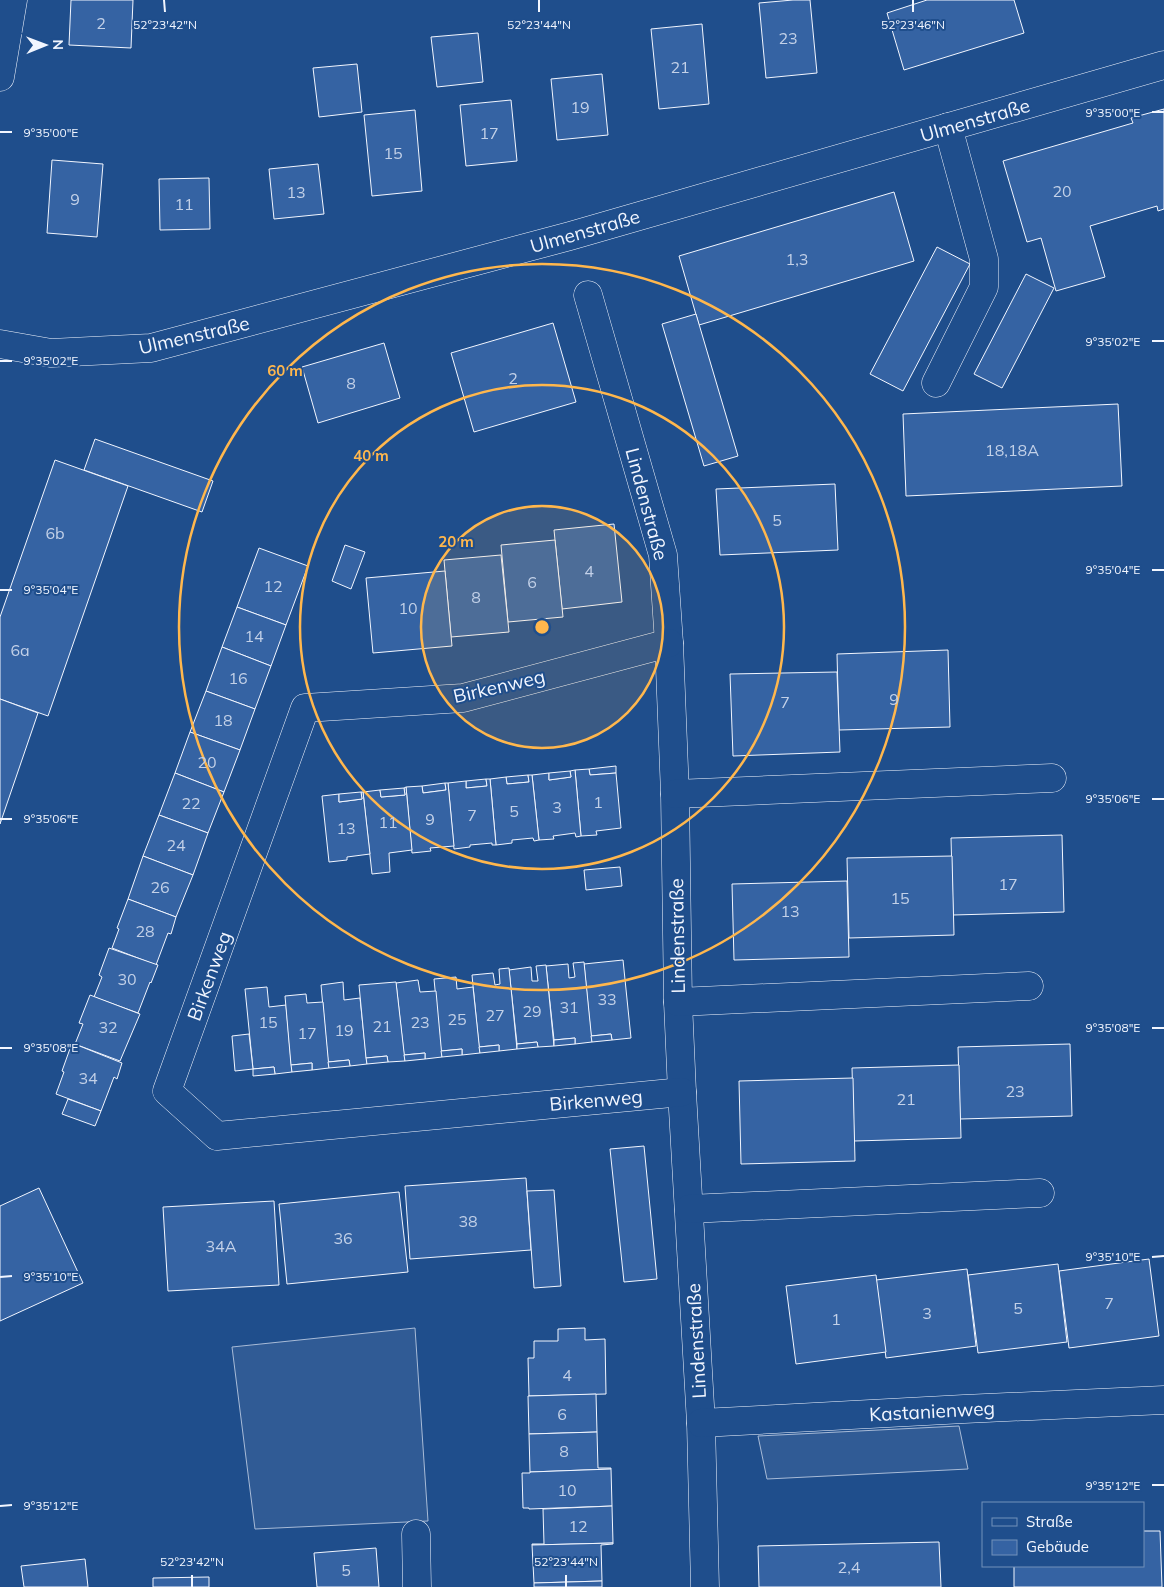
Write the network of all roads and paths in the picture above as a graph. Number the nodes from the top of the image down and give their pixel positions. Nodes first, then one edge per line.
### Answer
1 (13, 0) edge
2 (1164, 65) edge
3 (0, 77) edge
4 (948, 127) junction
5 (588, 296) dead end
6 (0, 344) edge
7 (936, 383) dead end
8 (669, 643) junction
9 (1052, 778) dead end
10 (675, 794) junction
11 (1030, 986) dead end
12 (678, 1002) junction
13 (682, 1092) junction
14 (1040, 1193) dead end
15 (689, 1209) junction
16 (1164, 1400) edge
17 (701, 1423) junction
18 (416, 1534) dead end
19 (417, 1587) edge
20 (705, 1587) edge

1 - 3 street
2 - 4 street, Ulmenstraße
4 - 6 street, Ulmenstraße
4 - 7 street
5 - 8 street, Lindenstraße
8 - 10 street, Lindenstraße
8 - 13 street, Birkenweg
9 - 10 street
10 - 12 street, Lindenstraße
11 - 12 street
12 - 13 street, Lindenstraße
13 - 15 street, Lindenstraße
14 - 15 street
15 - 17 street, Lindenstraße
16 - 17 street, Kastanienweg
17 - 20 street, Lindenstraße
18 - 19 street

